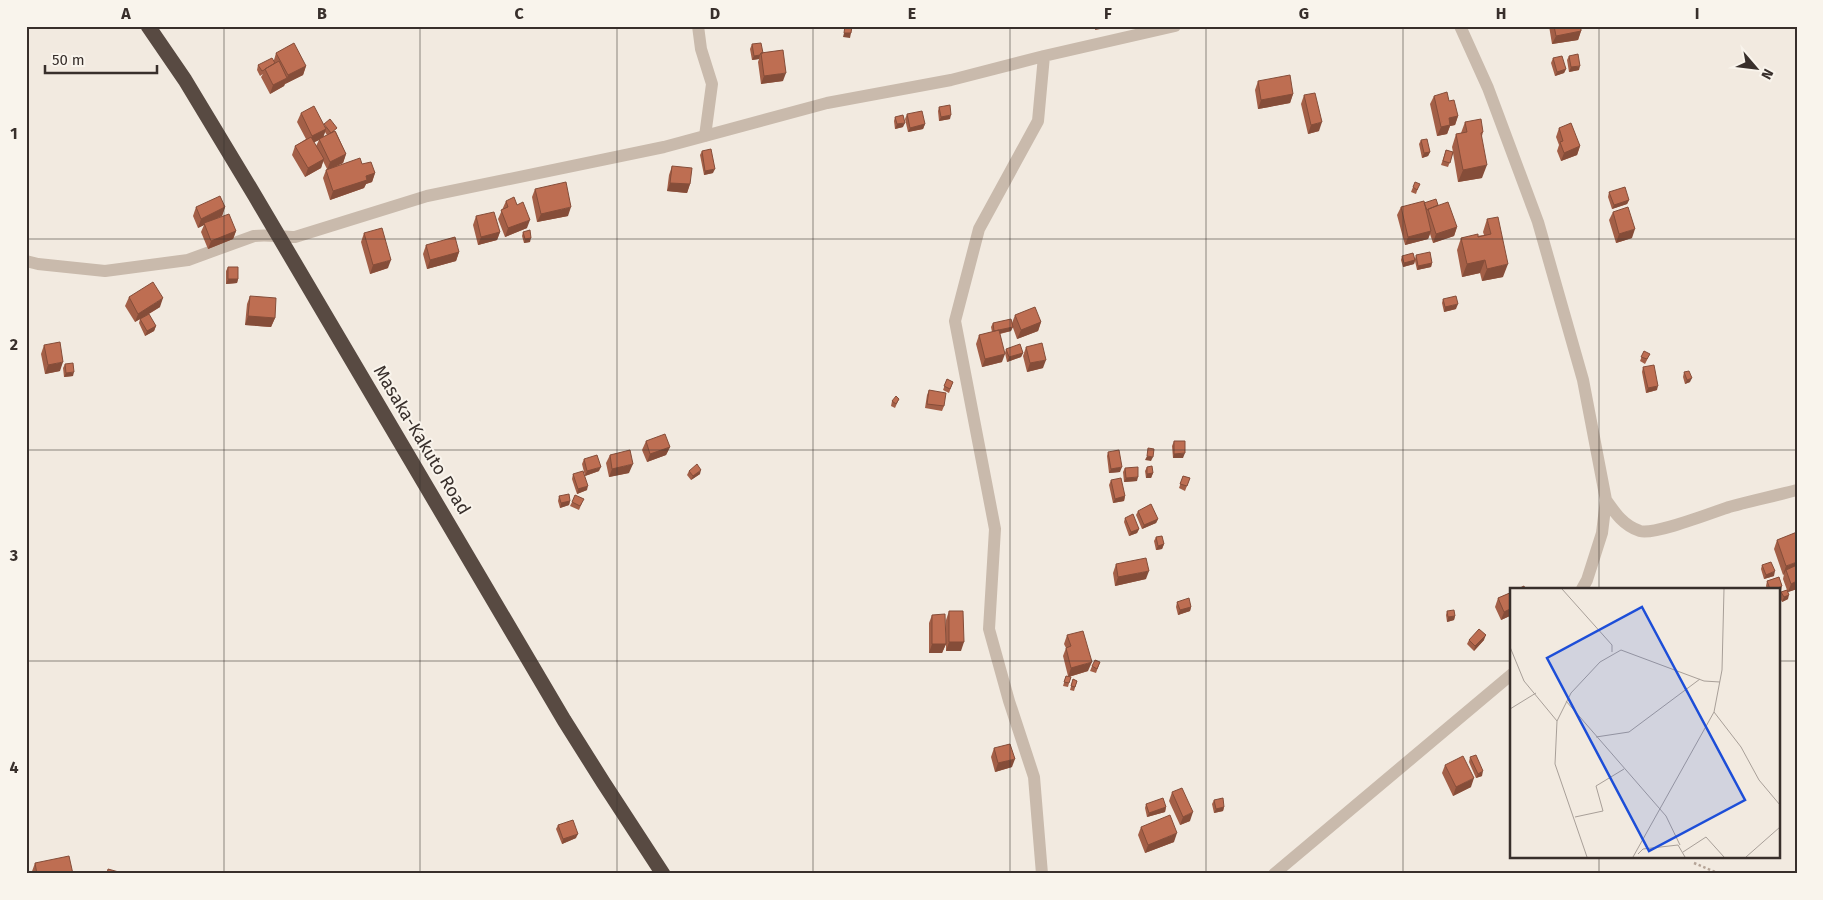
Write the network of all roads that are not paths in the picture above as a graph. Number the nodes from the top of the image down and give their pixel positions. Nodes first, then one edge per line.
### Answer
1 (148, 26) edge
2 (698, 26) edge
3 (1175, 26) edge
4 (1460, 26) edge
5 (1044, 56) junction
6 (705, 136) junction
7 (279, 237) junction
8 (26, 261) edge
9 (1797, 490) edge
10 (1606, 500) junction
11 (1583, 588) edge
12 (1510, 676) edge
13 (663, 874) edge
14 (1042, 874) edge
15 (1274, 874) edge

1 - 7 highway, Masaka-Kakuto Road
2 - 6 street
3 - 5 street
4 - 10 street
5 - 6 street
5 - 14 street
6 - 7 street
7 - 8 street
7 - 13 highway, Masaka-Kakuto Road
9 - 10 street
10 - 11 street
12 - 15 street

